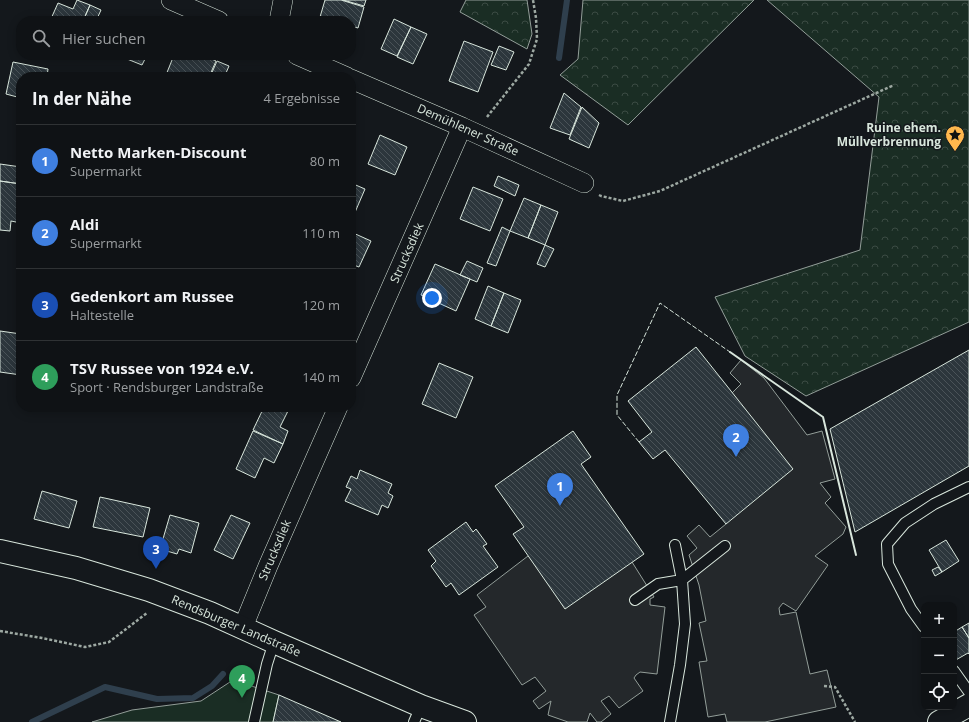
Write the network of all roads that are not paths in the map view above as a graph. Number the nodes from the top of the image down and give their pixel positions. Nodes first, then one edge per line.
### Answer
1 (170, 0) edge
2 (283, 0) edge
3 (207, 16) edge
4 (279, 16) edge
5 (308, 60) edge
6 (336, 72) edge
7 (356, 81) edge
8 (462, 127) junction
9 (584, 183) road end
10 (356, 367) edge
11 (336, 412) edge
12 (969, 488) edge
13 (675, 545) dead end
14 (725, 546) dead end
15 (0, 551) edge
16 (682, 580) junction
17 (635, 600) dead end
18 (921, 623) edge
19 (243, 627) junction
20 (274, 642) junction
21 (955, 674) edge
22 (969, 704) edge
23 (418, 714) edge
24 (254, 722) edge
25 (464, 722) edge
26 (670, 722) edge
27 (938, 722) edge

1 - 3 street
2 - 4 street
5 - 6 street
7 - 8 street, Demühlener Straße
8 - 9 street, Demühlener Straße
8 - 10 street, Strucksdiek
11 - 19 street, Strucksdiek
12 - 18 lane
13 - 16 lane
14 - 16 lane
15 - 19 street, Rendsburger Landstraße
16 - 17 lane
16 - 26 lane
19 - 20 street, Rendsburger Landstraße
20 - 23 street, Rendsburger Landstraße
20 - 24 lane
21 - 22 lane
22 - 27 street
23 - 25 street, Rendsburger Landstraße

